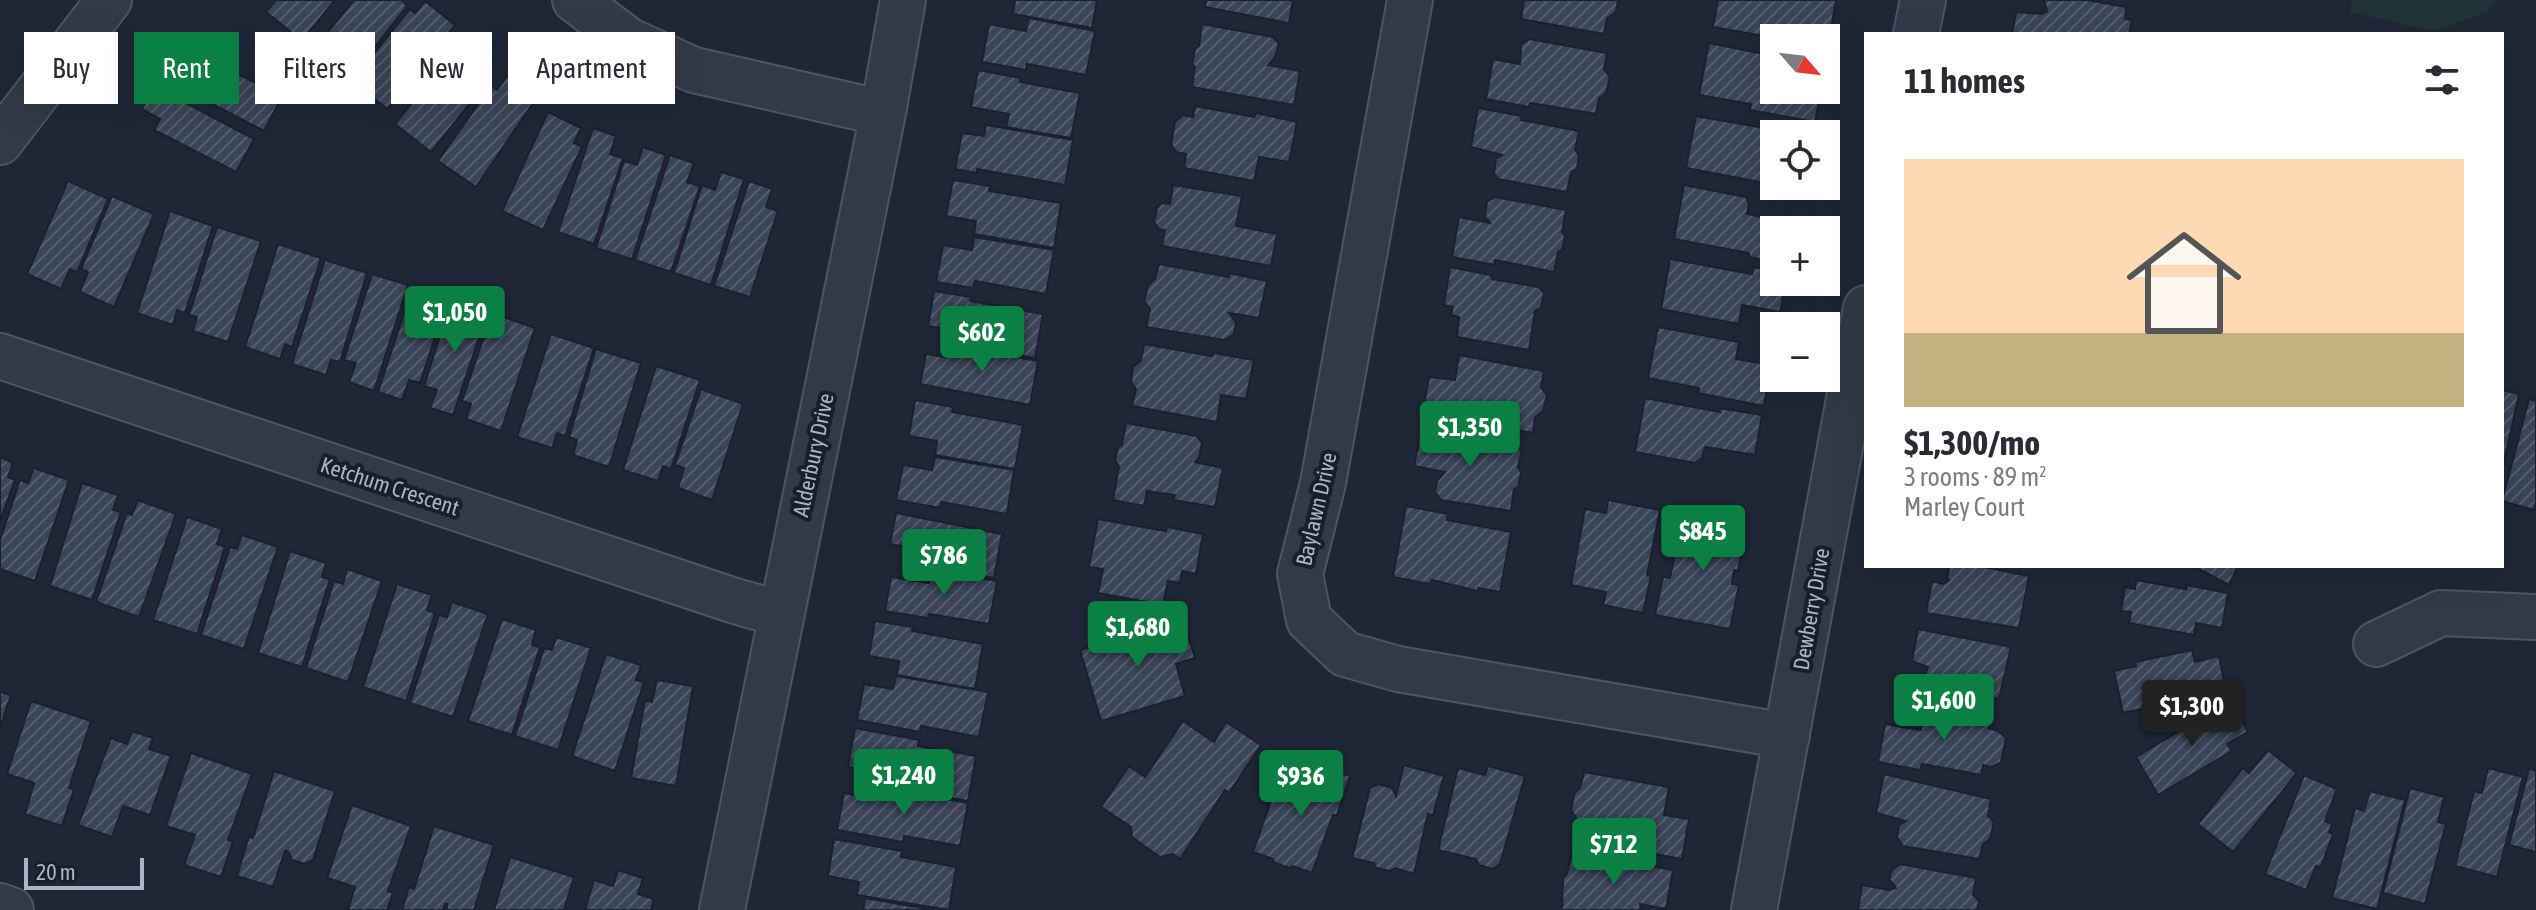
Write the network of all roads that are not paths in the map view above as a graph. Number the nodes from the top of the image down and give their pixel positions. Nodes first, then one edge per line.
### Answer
1 (109, 0) edge
2 (575, 0) edge
3 (903, 0) edge
4 (1410, 0) edge
5 (1923, 0) edge
6 (1916, 32) edge
7 (883, 113) junction
8 (0, 142) edge
9 (1864, 319) edge
10 (0, 356) edge
11 (781, 614) junction
12 (2536, 617) edge
13 (2376, 644) dead end
14 (1787, 736) junction
15 (0, 906) edge
16 (11, 910) edge
17 (722, 910) edge
18 (1754, 910) edge

1 - 8 street
2 - 7 street
3 - 7 street, Alderbury Drive
4 - 14 street, Baylawn Drive
5 - 6 street
7 - 11 street, Alderbury Drive
9 - 14 street, Dewberry Drive
10 - 11 street, Ketchum Crescent
11 - 17 street, Alderbury Drive
12 - 13 street
14 - 18 street, Dewberry Drive
15 - 16 street

